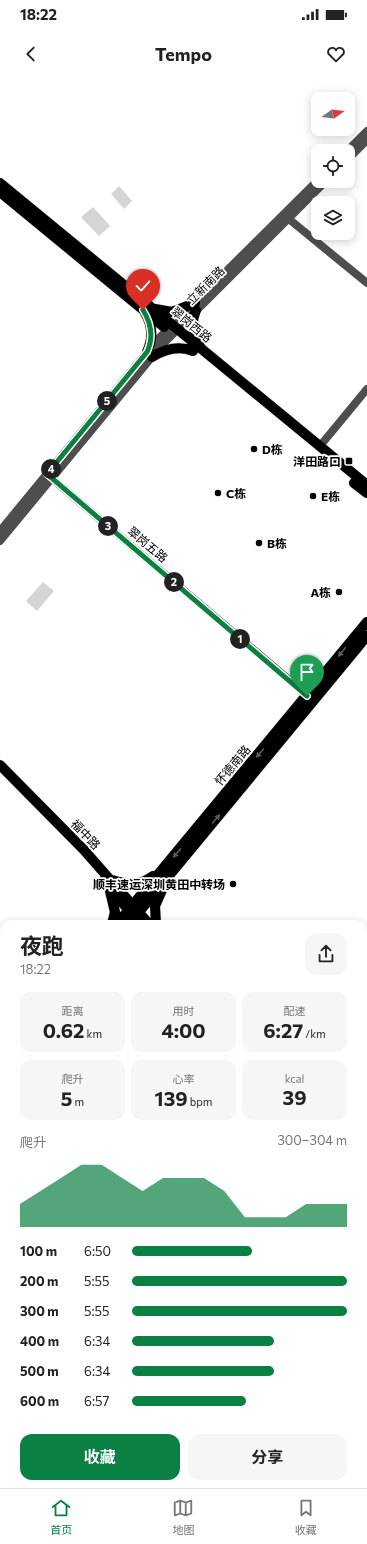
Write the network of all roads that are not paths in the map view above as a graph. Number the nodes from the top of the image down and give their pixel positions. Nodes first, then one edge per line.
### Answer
1 (367, 131) edge
2 (367, 140) edge
3 (354, 144) edge
4 (355, 152) edge
5 (0, 183) edge
6 (311, 188) edge
7 (318, 188) edge
8 (0, 192) edge
9 (286, 216) junction
10 (367, 283) edge
11 (195, 306) junction
12 (147, 308) junction
13 (172, 329) junction
14 (198, 350) junction
15 (150, 355) junction
16 (367, 389) edge
17 (320, 446) junction
18 (49, 476) junction
19 (367, 485) edge
20 (367, 493) edge
21 (0, 531) edge
22 (0, 541) edge
23 (367, 622) edge
24 (367, 636) edge
25 (307, 696) junction
26 (0, 766) edge
27 (0, 775) edge
28 (167, 872) junction
29 (110, 883) junction
30 (134, 915) edge
31 (113, 920) edge
32 (125, 920) edge
33 (156, 920) edge

1 - 3 street
2 - 4 street
5 - 12 main road, 翠岗西路
6 - 9 street, 立新南路
7 - 9 street, 立新南路
8 - 12 main road, 翠岗西路
9 - 10 street
9 - 11 street, 立新南路
11 - 12 main road
11 - 13 street, 立新南路
11 - 14 main road
12 - 13 main road, 翠岗西路
12 - 15 main road
13 - 14 main road, 翠岗西路
13 - 15 street, 立新南路
14 - 15 main road
14 - 17 main road, 翠岗西路
14 - 20 main road, 翠岗西路
15 - 18 street, 立新南路
16 - 17 street
17 - 19 main road, 翠岗西路
18 - 21 street, 立新南路
18 - 22 street, 立新南路
18 - 25 street, 翠岗五路
23 -> 25 main road, 怀德南路
28 -> 24 main road, 怀德南路
25 -> 28 main road, 怀德南路
26 - 29 main road, 福中路
27 - 29 main road, 福中路
28 - 29 main road
28 - 30 main road, 怀德南路
28 - 33 main road
29 - 30 main road, 福中路
29 - 31 main road
30 - 32 main road, 怀德南路

